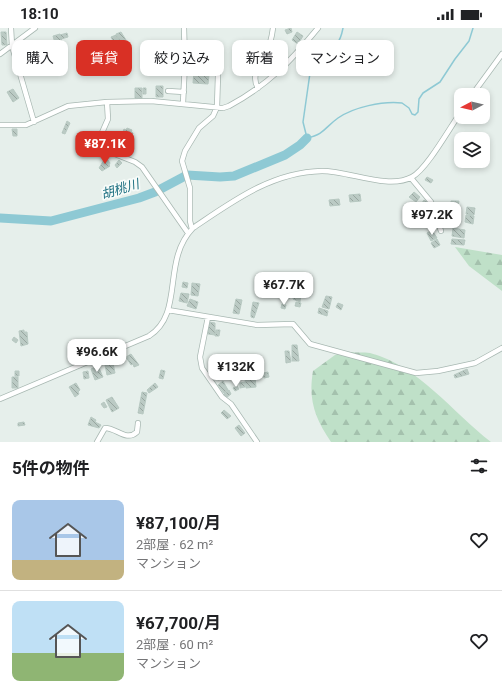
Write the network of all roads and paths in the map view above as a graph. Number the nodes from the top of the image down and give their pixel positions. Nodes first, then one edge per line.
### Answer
1 (12, 28) edge
2 (36, 28) edge
3 (184, 28) edge
4 (273, 28) edge
5 (318, 28) edge
6 (12, 40) edge
7 (20, 40) edge
8 (12, 46) edge
9 (0, 54) edge
10 (502, 54) edge
11 (21, 76) edge
12 (218, 76) edge
13 (258, 88) junction
14 (477, 88) edge
15 (168, 91) dead end
16 (184, 92) junction
17 (107, 102) junction
18 (183, 102) junction
19 (217, 107) junction
20 (34, 122) junction
21 (454, 122) edge
22 (0, 125) edge
23 (411, 178) junction
24 (192, 229) junction
25 (441, 231) dead end
26 (188, 233) junction
27 (168, 310) junction
28 (208, 317) junction
29 (502, 348) edge
30 (0, 399) edge
31 (138, 423) dead end
32 (98, 442) edge
33 (257, 442) edge

1 - 6 street
2 - 7 street
3 - 16 street
4 - 13 street
5 - 13 street
8 - 9 street
10 - 14 street
11 - 20 street
12 - 19 street
13 - 19 street
15 - 16 street
16 - 18 street
17 - 18 street
17 - 20 street
17 - 26 street
18 - 19 street
19 - 24 street
20 - 22 street
21 - 23 street
23 - 24 street
23 - 25 street
24 - 26 street
26 - 27 street
27 - 28 street
27 - 30 street
28 - 29 street
28 - 33 street
31 - 32 street

